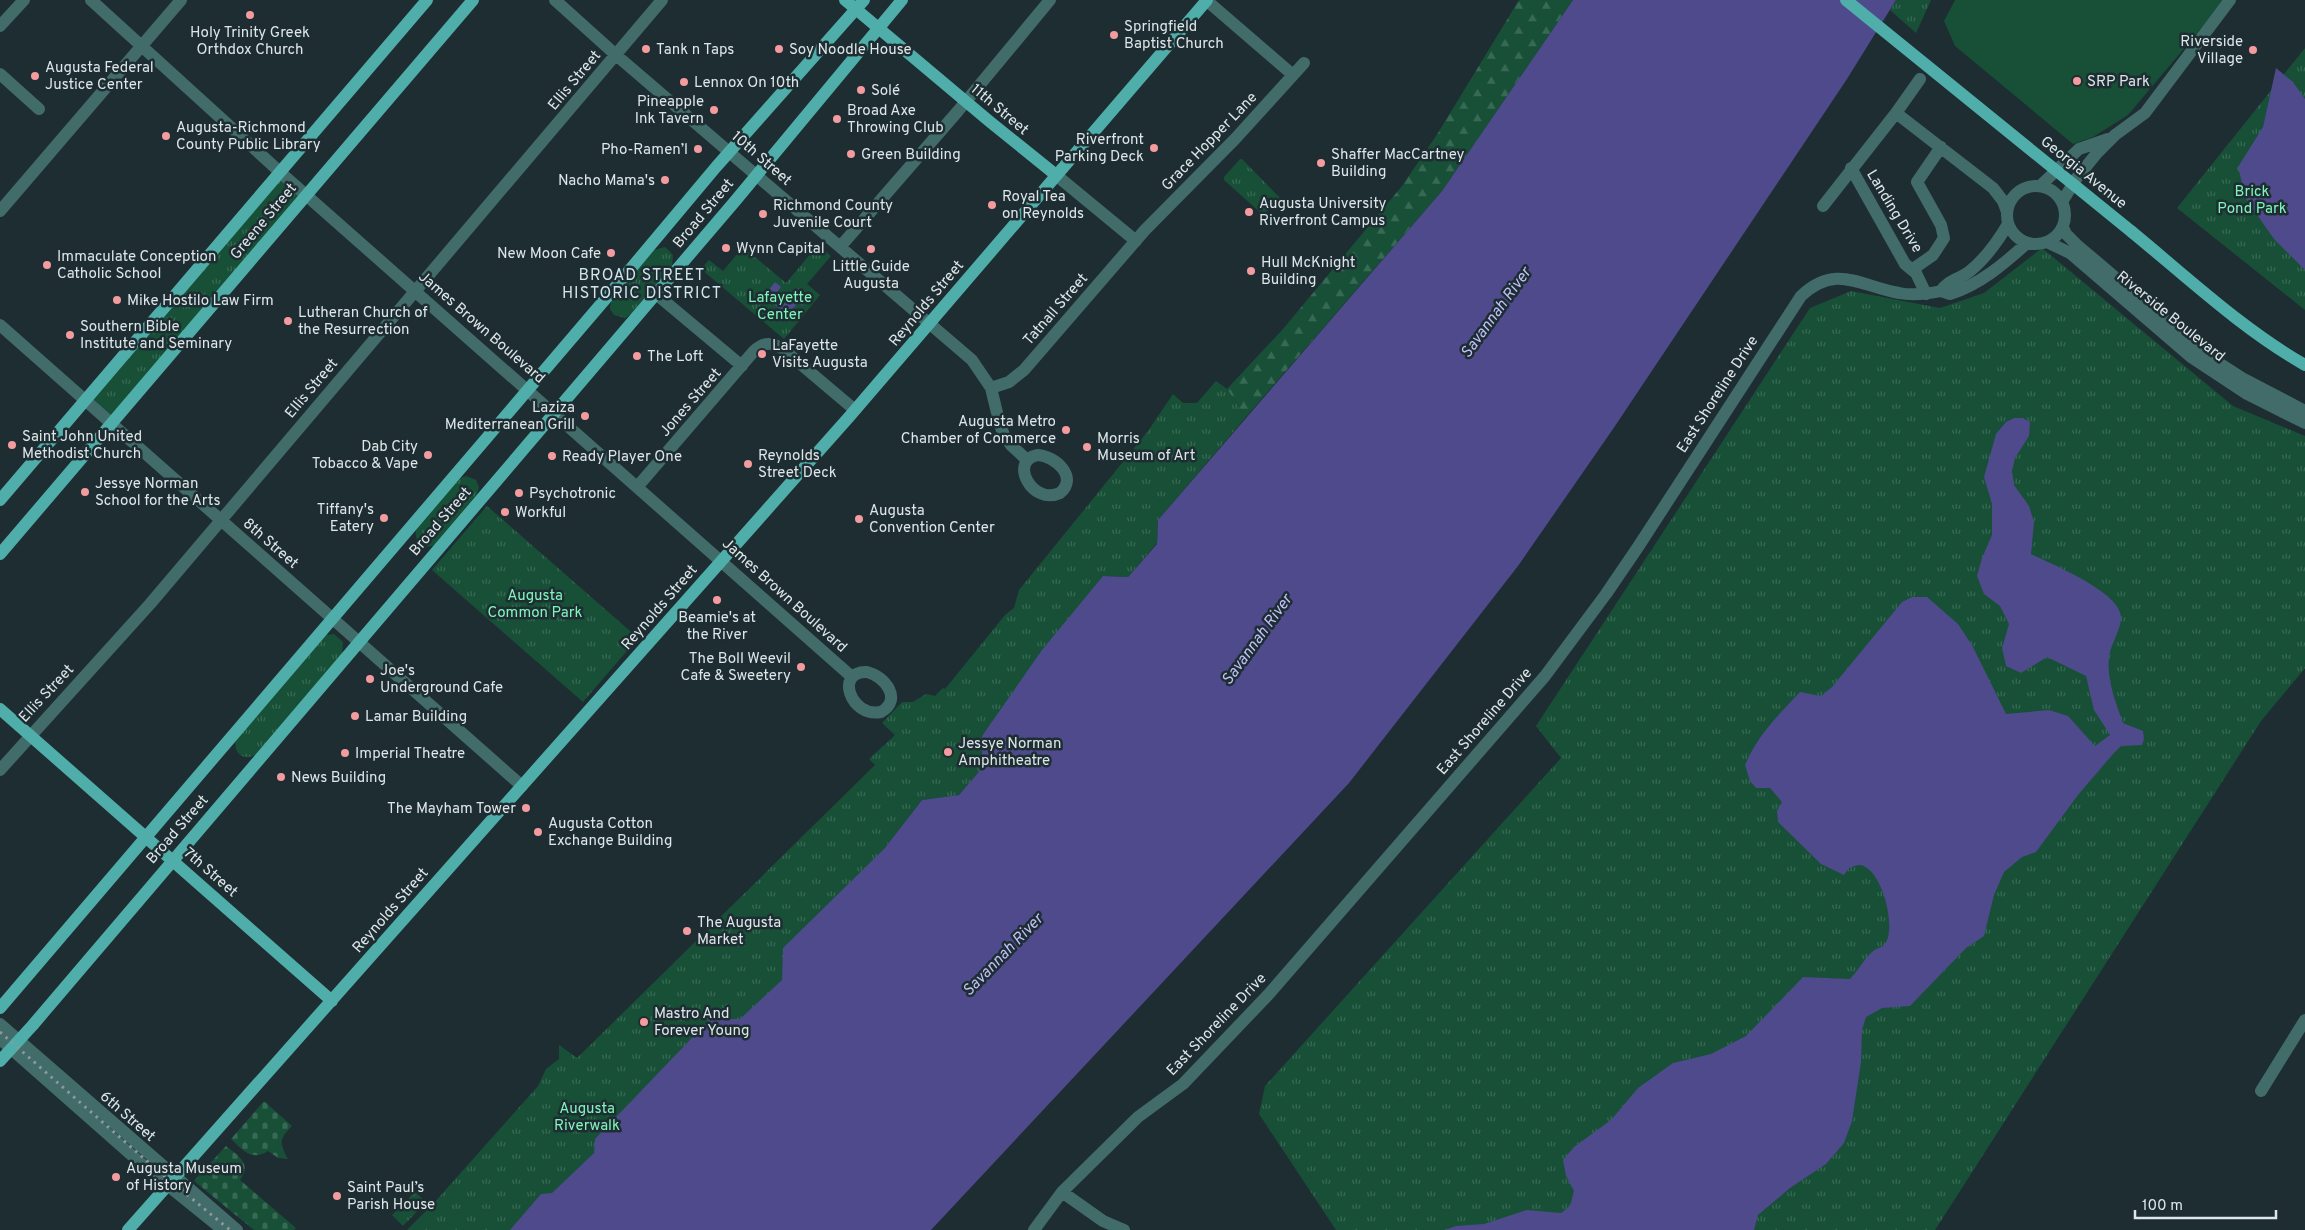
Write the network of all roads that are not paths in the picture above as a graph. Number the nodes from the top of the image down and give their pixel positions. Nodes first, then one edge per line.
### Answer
1 (24, 0) edge
2 (91, 0) edge
3 (181, 0) edge
4 (427, 0) edge
5 (474, 0) edge
6 (555, 0) edge
7 (662, 0) edge
8 (845, 0) edge
9 (902, 0) edge
10 (1050, 0) edge
11 (1206, 0) edge
12 (1846, 0) edge
13 (2230, 0) edge
14 (860, 4) edge
15 (0, 26) edge
16 (878, 28) junction
17 (142, 45) junction
18 (616, 55) junction
19 (1304, 64) dead end
20 (0, 74) edge
21 (1293, 75) junction
22 (1920, 79) dead end
23 (966, 102) junction
24 (39, 109) dead end
25 (1896, 113) junction
26 (2115, 135) junction
27 (1941, 147) junction
28 (731, 152) junction
29 (1850, 168) junction
30 (281, 173) junction
31 (756, 175) junction
32 (1056, 175) junction
33 (2040, 186) junction
34 (1992, 188) junction
35 (2023, 189) junction
36 (306, 195) junction
37 (2062, 202) junction
38 (1822, 206) dead end
39 (0, 211) edge
40 (2008, 218) junction
41 (2063, 227) junction
42 (1136, 240) junction
43 (2047, 242) junction
44 (2027, 243) junction
45 (840, 247) junction
46 (1913, 269) junction
47 (415, 291) junction
48 (1941, 291) junction
49 (656, 294) junction
50 (1926, 294) junction
51 (930, 324) junction
52 (0, 325) edge
53 (2305, 365) edge
54 (742, 366) junction
55 (991, 388) junction
56 (528, 389) junction
57 (86, 401) junction
58 (855, 410) junction
59 (2305, 411) edge
60 (554, 413) junction
61 (2305, 423) edge
62 (111, 424) junction
63 (1027, 460) dead end
64 (638, 486) junction
65 (0, 500) edge
66 (221, 521) junction
67 (0, 554) edge
68 (721, 561) junction
69 (333, 618) junction
70 (359, 642) junction
71 (852, 677) dead end
72 (0, 708) edge
73 (30, 735) junction
74 (0, 770) edge
75 (522, 786) junction
76 (146, 837) junction
77 (172, 860) junction
78 (332, 1000) junction
79 (0, 1008) edge
80 (2305, 1020) edge
81 (0, 1024) edge
82 (0, 1039) edge
83 (15, 1045) junction
84 (0, 1061) edge
85 (2261, 1091) dead end
86 (172, 1182) junction
87 (1062, 1192) junction
88 (128, 1230) edge
89 (223, 1230) edge
90 (236, 1230) edge
91 (1034, 1230) edge
92 (1124, 1230) edge

1 - 15 street
2 - 17 street, James Brown Boulevard
3 - 17 street
4 - 30 main road, Greene Street
5 - 36 main road, Greene Street
6 - 18 street, 10th Street
7 - 18 street, Ellis Street
8 - 14 main road, 11th Street
9 - 16 main road, Broad Street
10 - 23 street
11 - 21 street
11 - 32 main road, Reynolds Street
12 - 53 main road, Georgia Avenue, bridge
13 - 26 street
14 - 16 main road, 11th Street
14 - 28 main road, Broad Street
16 - 23 main road, 11th Street
16 - 31 main road, Broad Street
17 - 30 street, James Brown Boulevard
17 - 39 street
18 - 28 street, 10th Street
18 - 47 street, Ellis Street
19 - 21 street, Grace Hopper Lane
20 - 24 street
21 - 42 street, Grace Hopper Lane
22 - 25 street, Landing Drive
23 - 32 main road, 11th Street
23 - 45 street
25 - 27 street
25 - 29 street, Landing Drive
26 - 33 street
26 - 37 street
27 - 34 street
27 - 46 street, Landing Drive
28 - 31 street, 10th Street
28 - 56 main road, Broad Street
29 - 38 street, Landing Drive
29 - 46 street, Landing Drive
30 - 36 street, James Brown Boulevard
30 - 57 main road, Greene Street
31 - 45 street, 10th Street
31 - 49 main road, Broad Street
32 - 42 street, 11th Street
32 - 51 main road, Reynolds Street
33 - 35 street
33 - 37 street
34 - 35 street
34 - 40 street
35 - 40 street
36 - 47 street, James Brown Boulevard
36 - 62 main road, Greene Street
37 - 41 street
40 - 44 street
40 - 48 street
41 - 43 street
41 - 59 street, Riverside Boulevard
42 - 55 street, Tatnall Street
43 - 44 street
43 - 61 street, Riverside Boulevard
44 - 48 street
45 - 51 street, 10th Street
46 - 50 street, Landing Drive
47 - 56 street, James Brown Boulevard
47 - 66 street, Ellis Street
48 - 50 street, East Shoreline Drive
49 - 54 street
49 - 60 main road, Broad Street
50 - 87 street, East Shoreline Drive
51 - 55 street, 10th Street
51 - 58 main road, Reynolds Street
52 - 57 street, 8th Street
54 - 58 street, Jones Street
54 - 64 street, Jones Street
55 - 63 street, 10th Street
56 - 60 street, James Brown Boulevard
56 - 69 main road, Broad Street
57 - 62 street, 8th Street
57 - 65 main road, Greene Street
58 - 68 main road, Reynolds Street
60 - 64 street, James Brown Boulevard
60 - 70 main road, Broad Street
62 - 66 street, 8th Street
62 - 67 main road, Greene Street
64 - 68 street, James Brown Boulevard
66 - 69 street, 8th Street
66 - 73 street, Ellis Street
68 - 71 street, James Brown Boulevard
68 - 75 main road, Reynolds Street
69 - 70 street, 8th Street
69 - 76 main road, Broad Street
70 - 75 street, 8th Street
70 - 77 main road, Broad Street
72 - 73 main road, 7th Street
73 - 74 street, Ellis Street
73 - 76 main road, 7th Street
75 - 78 main road, Reynolds Street
76 - 77 main road, 7th Street
76 - 79 main road, Broad Street
77 - 78 main road, 7th Street
77 - 83 main road, Broad Street
78 - 86 main road, Reynolds Street
80 - 85 street
81 - 83 street, 6th Street
82 - 83 street, 6th Street
83 - 84 main road, Broad Street
83 - 86 street, 6th Street
86 - 88 main road, Reynolds Street
86 - 89 street, 6th Street
86 - 90 street, 6th Street
87 - 91 street, East Shoreline Drive
87 - 92 street

